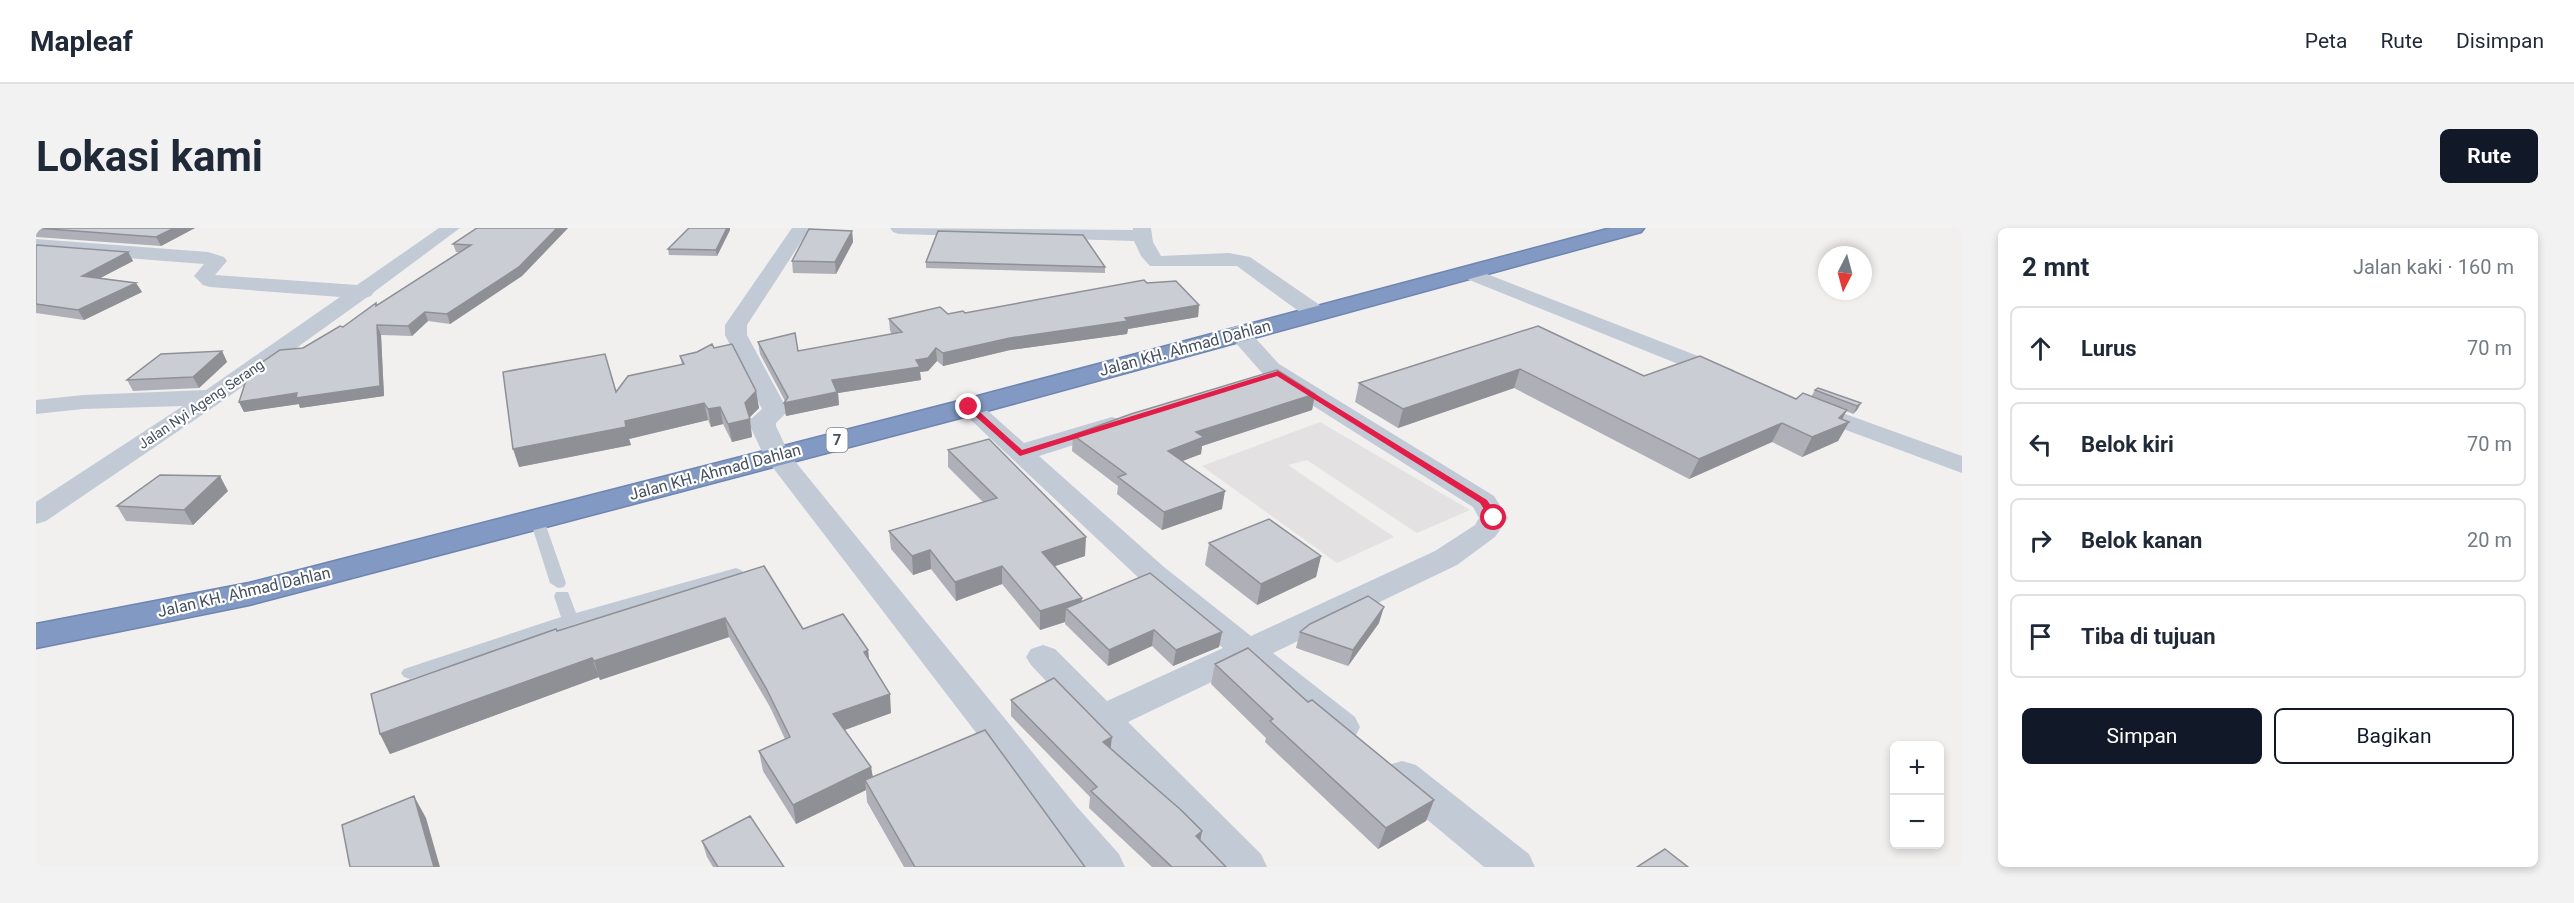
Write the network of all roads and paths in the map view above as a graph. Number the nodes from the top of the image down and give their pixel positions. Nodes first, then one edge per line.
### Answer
1 (452, 228) edge
2 (801, 228) edge
3 (899, 228) edge
4 (1634, 228) edge
5 (1142, 232) edge
6 (100, 233) edge
7 (36, 245) edge
8 (69, 248) junction
9 (36, 263) edge
10 (1469, 273) junction
11 (364, 292) junction
12 (1316, 313) junction
13 (1238, 333) junction
14 (1747, 383) edge
15 (212, 397) junction
16 (1791, 401) edge
17 (36, 407) edge
18 (969, 407) junction
19 (1132, 419) edge
20 (1020, 453) junction
21 (777, 456) junction
22 (1962, 465) edge
23 (36, 515) edge
24 (537, 520) junction
25 (736, 573) edge
26 (570, 620) junction
27 (36, 636) edge
28 (1250, 651) junction
29 (1043, 657) dead end
30 (410, 673) dead end
31 (1102, 719) junction
32 (1104, 867) edge
33 (1246, 867) edge
34 (1514, 867) edge

1 - 11 street, Jalan Nyi Ageng Serang
2 - 21 street
3 - 5 street
4 - 10 highway, Jalan KH. Ahmad Dahlan / 7
5 - 12 street
6 - 8 street
7 - 8 street
8 - 9 street
8 - 11 street
10 - 12 highway, Jalan KH. Ahmad Dahlan / 7
10 - 14 street
11 - 15 street, Jalan Nyi Ageng Serang
12 - 13 highway, Jalan KH. Ahmad Dahlan / 7
13 - 18 highway, Jalan KH. Ahmad Dahlan / 7
13 - 28 street
15 - 17 street
15 - 23 street, Jalan Nyi Ageng Serang
16 - 22 street
18 - 20 street
18 - 21 highway, Jalan KH. Ahmad Dahlan / 7
19 - 20 street
20 - 28 street
21 - 24 highway, Jalan KH. Ahmad Dahlan / 7
21 - 32 street
24 - 26 lane
24 - 27 highway, Jalan KH. Ahmad Dahlan / 7
25 - 26 lane
26 - 30 lane
28 - 31 street
28 - 34 street
29 - 31 street
31 - 33 street

